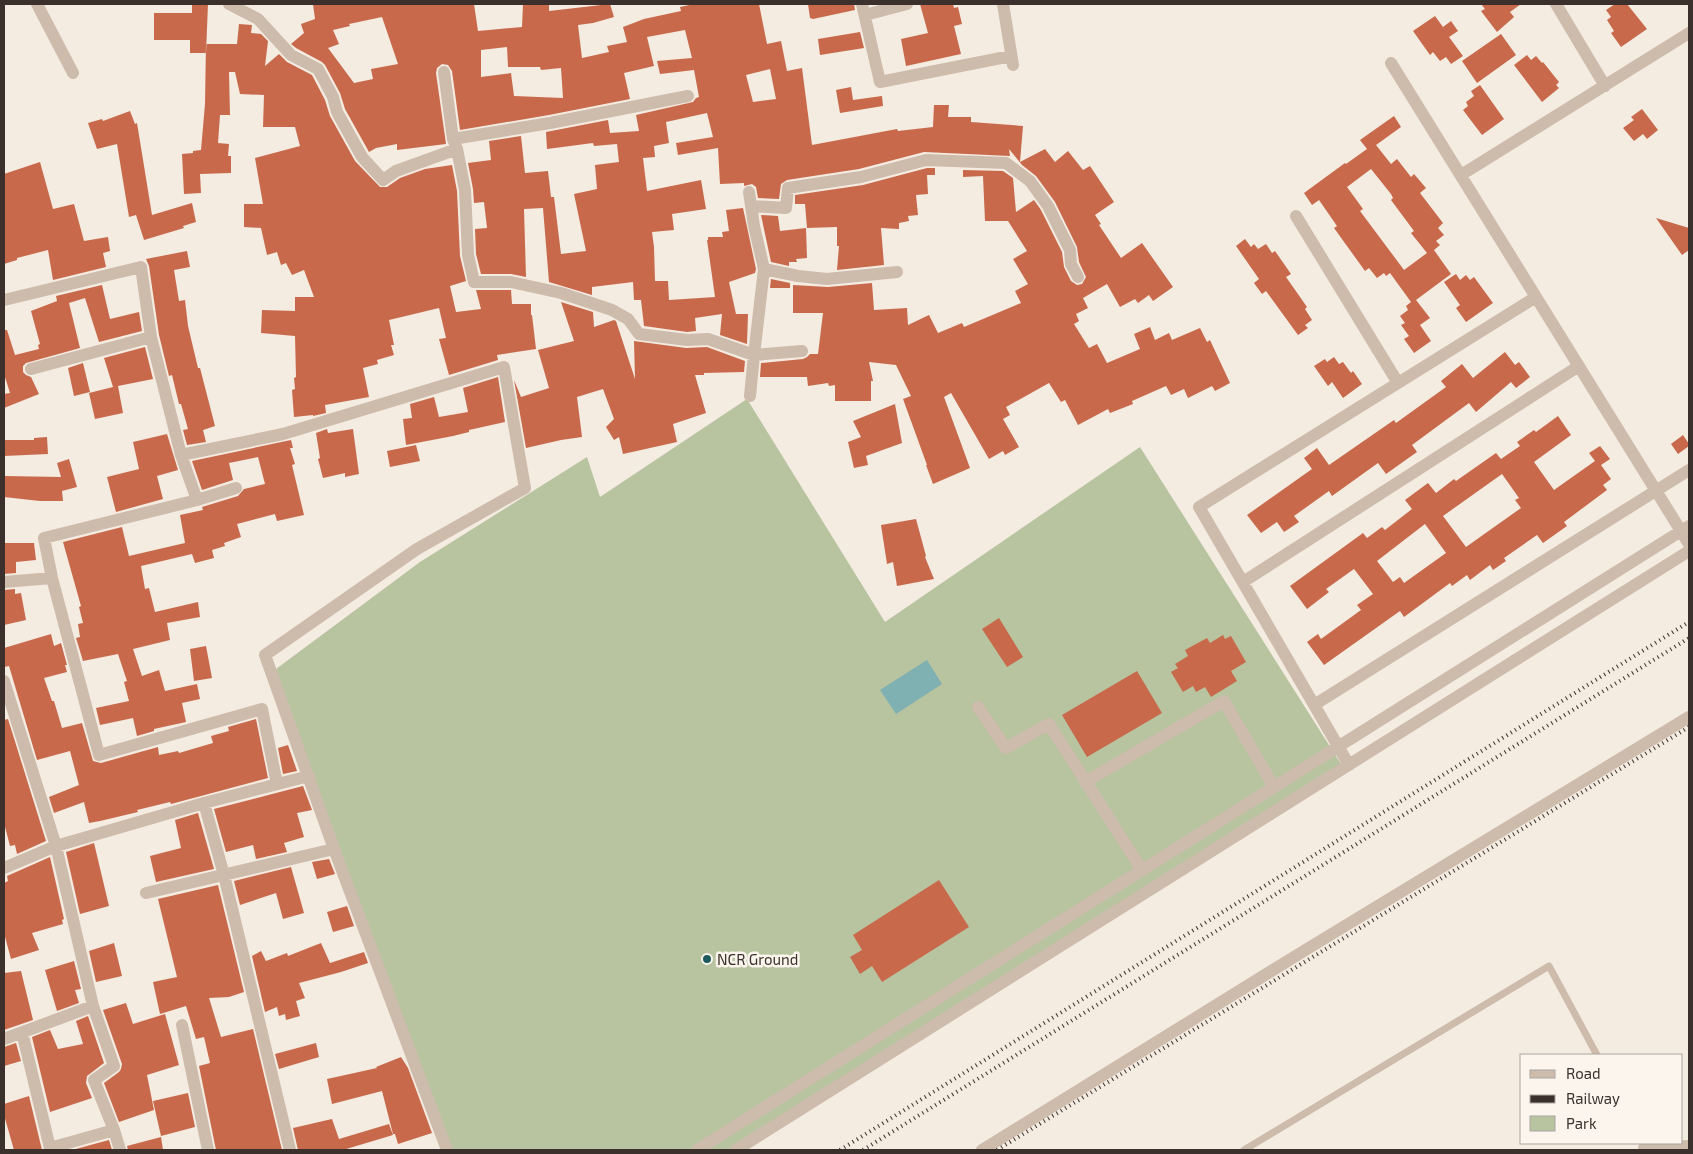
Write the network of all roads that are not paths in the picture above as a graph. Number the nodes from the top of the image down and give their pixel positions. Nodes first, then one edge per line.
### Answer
1 (36, 4) edge
2 (230, 4) edge
3 (907, 4) edge
4 (1003, 4) edge
5 (1556, 4) edge
6 (863, 9) edge
7 (1689, 33) edge
8 (1392, 64) dead end
9 (444, 72) dead end
10 (73, 74) dead end
11 (1605, 86) junction
12 (688, 96) dead end
13 (455, 144) junction
14 (1461, 175) junction
15 (749, 192) dead end
16 (751, 206) junction
17 (1296, 216) dead end
18 (764, 269) junction
19 (897, 272) dead end
20 (1078, 277) dead end
21 (1536, 297) junction
22 (4, 300) edge
23 (151, 337) junction
24 (802, 351) dead end
25 (754, 355) junction
26 (1579, 366) junction
27 (30, 369) dead end
28 (1398, 383) junction
29 (750, 396) dead end
30 (181, 455) junction
31 (1689, 470) edge
32 (236, 488) dead end
33 (1656, 490) junction
34 (197, 500) junction
35 (1685, 528) edge
36 (1689, 544) edge
37 (1689, 551) edge
38 (52, 578) junction
39 (4, 582) edge
40 (1242, 582) junction
41 (4, 681) edge
42 (1314, 705) junction
43 (978, 707) dead end
44 (1689, 717) edge
45 (1338, 747) junction
46 (1349, 765) junction
47 (309, 776) junction
48 (1086, 782) junction
49 (277, 784) junction
50 (1274, 787) junction
51 (204, 803) junction
52 (56, 846) junction
53 (334, 849) junction
54 (4, 868) edge
55 (1142, 870) junction
56 (224, 875) junction
57 (146, 894) dead end
58 (93, 1006) junction
59 (182, 1025) dead end
60 (22, 1032) junction
61 (4, 1039) edge
62 (1596, 1054) edge
63 (114, 1130) junction
64 (1643, 1145) edge
65 (1689, 1146) edge
66 (120, 1150) edge
67 (208, 1150) edge
68 (290, 1150) edge
69 (447, 1150) edge
70 (697, 1150) edge
71 (736, 1150) edge
72 (982, 1150) edge
73 (1244, 1150) edge

1 - 10 street
2 - 13 street
3 - 6 street
4 - 6 street
5 - 11 street
7 - 11 street
8 - 14 street
9 - 13 street
11 - 14 street
12 - 13 street
13 - 25 street
14 - 21 street
15 - 16 street
16 - 18 street
16 - 20 street
17 - 28 street
18 - 19 street
18 - 25 street
21 - 26 street
21 - 28 street
22 - 23 street
23 - 27 street
23 - 30 street
24 - 25 street
25 - 29 street
26 - 33 street
26 - 40 street
28 - 40 street
30 - 34 street
30 - 47 street
31 - 33 street
32 - 34 street
33 - 35 street
33 - 42 street
34 - 38 street
35 - 36 street
35 - 45 street
37 - 46 street
38 - 39 street
38 - 49 street
40 - 42 street
41 - 52 street
42 - 45 street
43 - 48 street
44 - 72 street
45 - 46 street
45 - 50 street
46 - 71 street
47 - 49 street
47 - 53 street
48 - 50 street
48 - 55 street
49 - 51 street
50 - 55 street
51 - 52 street
51 - 56 street
52 - 54 street
52 - 58 street
53 - 56 street
53 - 69 street
55 - 70 street
56 - 57 street
56 - 68 street
58 - 60 street
58 - 63 street
59 - 67 street
60 - 61 street
60 - 63 street
62 - 73 lane
63 - 66 street
64 - 65 street

